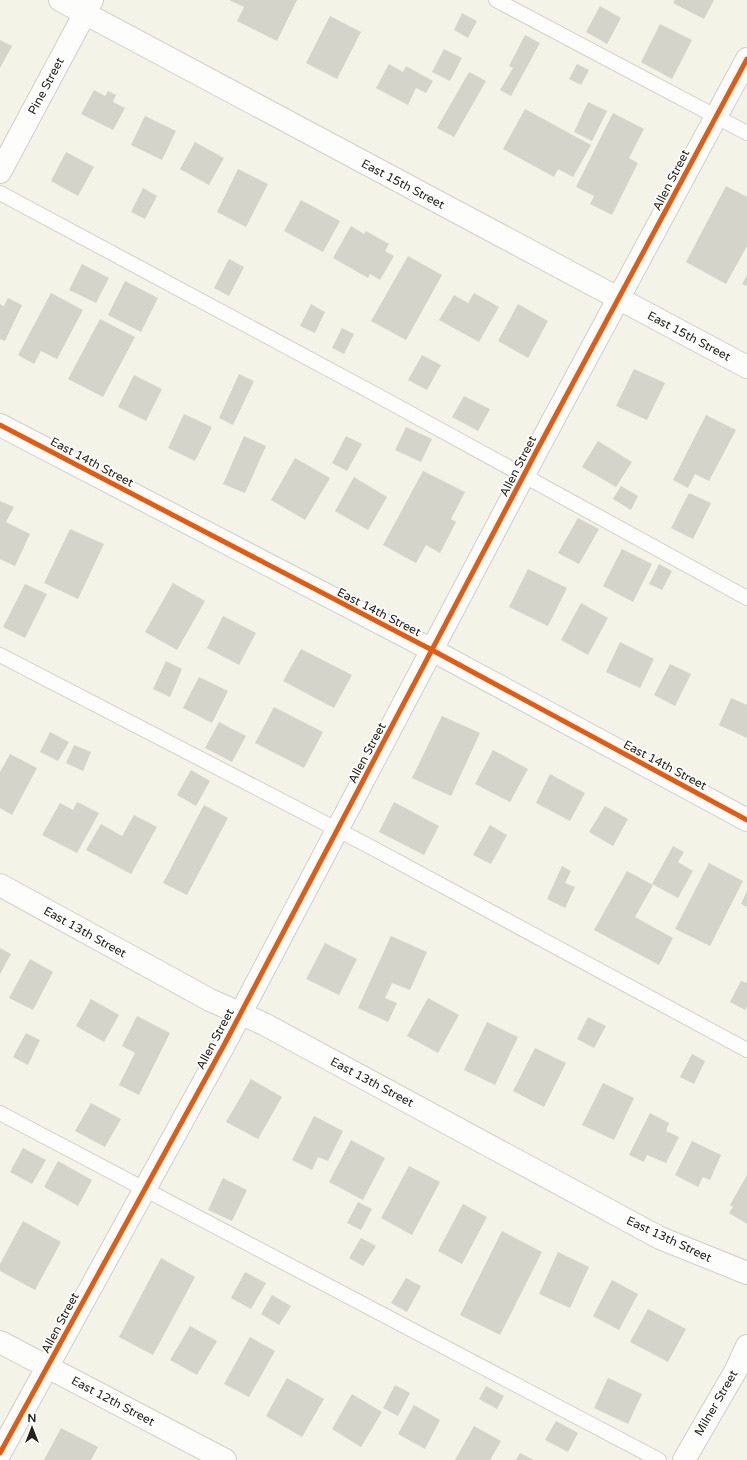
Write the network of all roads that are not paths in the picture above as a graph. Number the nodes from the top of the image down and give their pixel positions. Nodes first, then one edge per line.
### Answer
1 (60, 0) edge
2 (496, 0) edge
3 (88, 7) edge
4 (747, 59) edge
5 (717, 116) junction
6 (747, 133) edge
7 (0, 172) edge
8 (0, 193) edge
9 (620, 300) junction
10 (747, 367) edge
11 (0, 425) edge
12 (524, 477) junction
13 (747, 598) edge
14 (432, 650) junction
15 (0, 655) edge
16 (747, 820) edge
17 (338, 830) junction
18 (0, 885) edge
19 (240, 1013) junction
20 (747, 1050) edge
21 (0, 1113) edge
22 (144, 1190) junction
23 (747, 1273) edge
24 (0, 1342) edge
25 (747, 1346) edge
26 (47, 1367) junction
27 (0, 1453) edge
28 (225, 1460) edge
29 (659, 1460) edge
30 (684, 1460) edge

1 - 3 street, East 15th Street
2 - 5 lane
3 - 7 street, Pine Street
3 - 9 street, East 15th Street
4 - 5 street, Allen Street
5 - 6 lane
5 - 9 street, Allen Street
8 - 12 lane
9 - 10 street, East 15th Street
9 - 12 street, Allen Street
11 - 14 street, East 14th Street
12 - 13 lane
12 - 14 street, Allen Street
14 - 16 street, East 14th Street
14 - 17 street, Allen Street
15 - 17 lane
17 - 19 street, Allen Street
17 - 20 lane
18 - 19 street, East 13th Street
19 - 22 street, Allen Street
19 - 23 street, East 13th Street
21 - 22 lane
22 - 26 street, Allen Street
22 - 29 lane
24 - 26 street, East 12th Street
25 - 30 street, Milner Street
26 - 27 street, Allen Street
26 - 28 street, East 12th Street

